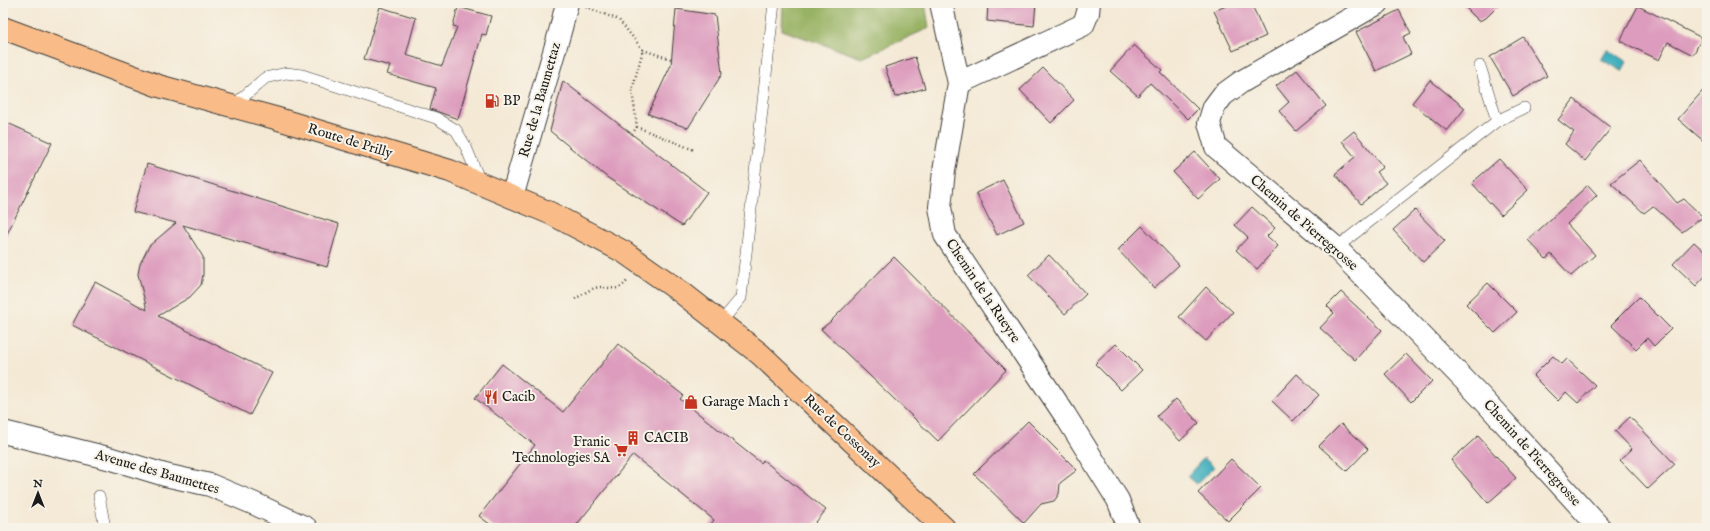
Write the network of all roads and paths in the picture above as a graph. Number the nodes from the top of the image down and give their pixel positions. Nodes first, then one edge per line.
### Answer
1 (774, 3) edge
2 (942, 3) edge
3 (1089, 3) edge
4 (1378, 3) edge
5 (576, 4) edge
6 (3, 28) edge
7 (643, 50) junction
8 (671, 59) dead end
9 (1480, 66) dead end
10 (959, 83) junction
11 (233, 106) junction
12 (1524, 108) dead end
13 (1497, 121) junction
14 (637, 126) junction
15 (632, 134) dead end
16 (694, 150) dead end
17 (482, 184) junction
18 (512, 197) junction
19 (1336, 248) junction
20 (627, 281) dead end
21 (681, 292) joint
22 (575, 299) dead end
23 (721, 322) junction
24 (3, 432) edge
25 (99, 496) dead end
26 (105, 528) edge
27 (306, 528) edge
28 (944, 528) edge
29 (1129, 528) edge
30 (1600, 528) edge

1 - 23 lane
2 - 10 street, Chemin de la Rueyre
3 - 10 street
4 - 19 street, Chemin de Pierregrosse
5 - 7 path
5 - 18 street, Rue de la Baumettaz
6 - 11 main road, Route de Prilly
7 - 8 path
7 - 14 path
9 - 13 lane
10 - 29 street, Chemin de la Rueyre
11 - 17 main road, Route de Prilly
11 - 17 lane
12 - 13 lane
13 - 19 lane
14 - 15 path
14 - 16 path
17 - 18 main road, Route de Prilly
18 - 21 main road, Route de Prilly
19 - 30 street, Chemin de Pierregrosse
20 - 22 path
21 - 23 main road, Rue de Cossonay
23 - 28 main road, Rue de Cossonay
24 - 27 street, Avenue des Baumettes
25 - 26 lane

